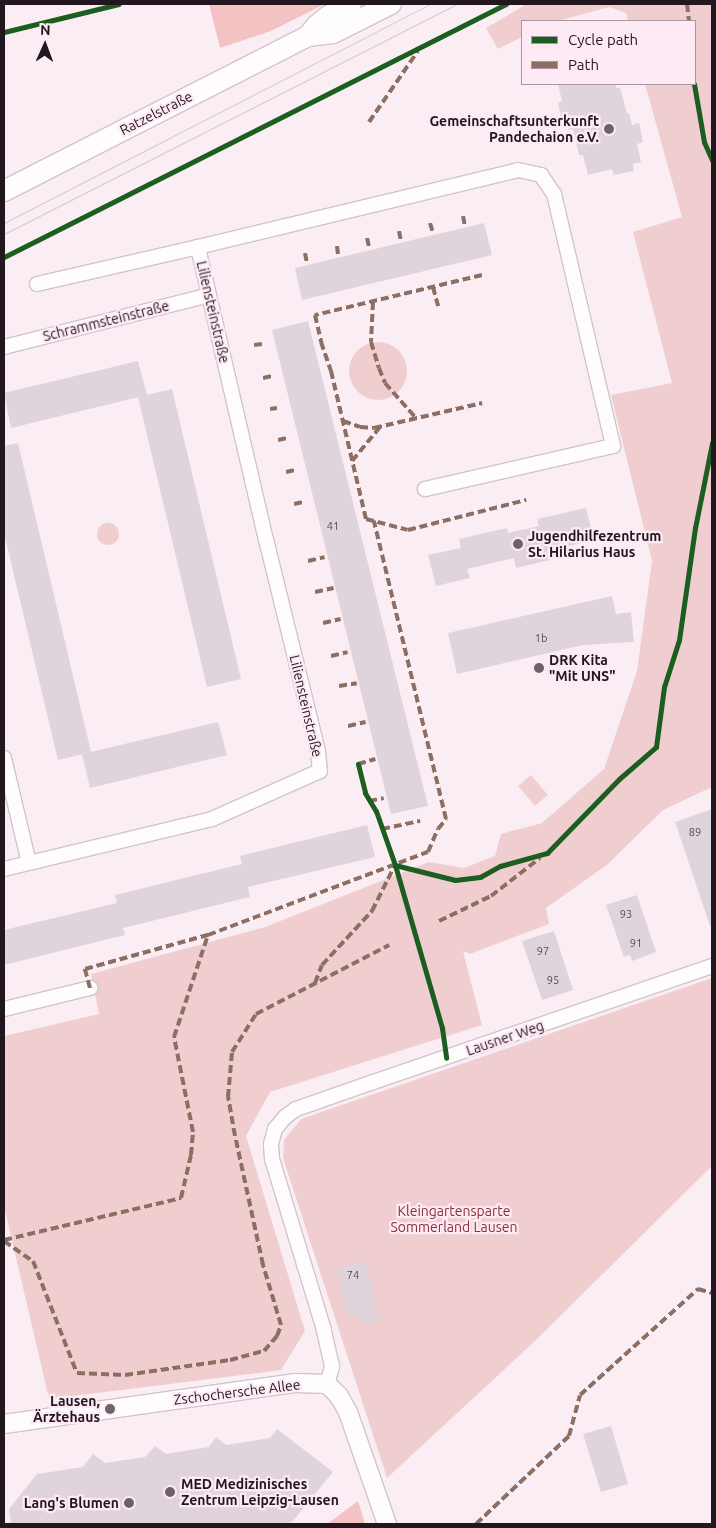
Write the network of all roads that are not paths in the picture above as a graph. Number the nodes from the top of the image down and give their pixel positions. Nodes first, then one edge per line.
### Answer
1 (351, 4) edge
2 (390, 4) edge
3 (308, 36) junction
4 (4, 191) edge
5 (198, 247) junction
6 (37, 284) dead end
7 (209, 295) junction
8 (4, 347) edge
9 (425, 489) dead end
10 (4, 758) edge
11 (29, 863) junction
12 (4, 869) edge
13 (712, 966) edge
14 (90, 988) dead end
15 (4, 1008) edge
16 (327, 1384) junction
17 (4, 1424) edge
18 (387, 1524) edge

1 - 3 main road, Ratzelstraße
2 - 3 main road, Ratzelstraße
3 - 4 main road, Ratzelstraße
5 - 6 street
5 - 7 street, Liliensteinstraße
5 - 9 street, Liliensteinstraße
7 - 8 street, Schrammsteinstraße
7 - 11 street, Liliensteinstraße
10 - 11 street
11 - 12 street, Liliensteinstraße
13 - 16 street, Lausner Weg
14 - 15 street
16 - 17 street, Zschochersche Allee
16 - 18 street

